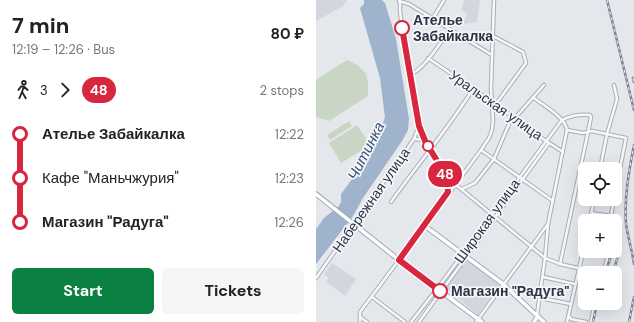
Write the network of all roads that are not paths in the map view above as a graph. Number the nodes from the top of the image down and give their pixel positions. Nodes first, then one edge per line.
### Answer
1 (399, 0) edge
2 (444, 0) edge
3 (494, 0) edge
4 (432, 18) junction
5 (449, 29) junction
6 (493, 36) junction
7 (492, 55) junction
8 (428, 58) junction
9 (409, 75) junction
10 (544, 85) dead end
11 (614, 85) dead end
12 (473, 89) junction
13 (534, 98) junction
14 (491, 101) junction
15 (496, 104) junction
16 (514, 117) junction
17 (562, 120) junction
18 (419, 126) junction
19 (568, 130) junction
20 (588, 132) junction
21 (607, 134) junction
22 (414, 139) junction
23 (548, 142) junction
24 (426, 143) junction
25 (430, 150) junction
26 (481, 150) junction
27 (564, 152) junction
28 (494, 160) junction
29 (601, 162) edge
30 (621, 162) edge
31 (521, 178) junction
32 (455, 184) junction
33 (462, 189) junction
34 (448, 192) junction
35 (316, 194) edge
36 (553, 201) junction
37 (391, 202) dead end
38 (593, 206) edge
39 (592, 213) joint
40 (492, 214) junction
41 (598, 214) edge
42 (495, 217) junction
43 (353, 223) junction
44 (548, 224) junction
45 (425, 226) junction
46 (532, 246) junction
47 (463, 253) junction
48 (467, 256) junction
49 (545, 258) junction
50 (399, 260) junction
51 (560, 264) junction
52 (578, 268) edge
53 (578, 272) edge
54 (542, 277) junction
55 (316, 278) edge
56 (503, 284) junction
57 (575, 284) junction
58 (438, 289) junction
59 (442, 292) junction
60 (372, 297) junction
61 (540, 298) junction
62 (571, 304) junction
63 (594, 310) edge
64 (538, 315) junction
65 (568, 316) junction
66 (360, 317) junction
67 (477, 320) edge
68 (360, 322) edge
69 (367, 322) edge
70 (405, 322) edge
71 (411, 322) edge
72 (419, 322) edge
73 (482, 322) edge
74 (534, 322) edge
75 (544, 322) edge
76 (567, 322) edge
77 (586, 322) edge
78 (591, 322) edge

1 - 4 street
1 - 9 street
2 - 4 street
3 - 6 street
4 - 5 street
5 - 7 street
5 - 8 street
6 - 7 street
6 - 15 street
7 - 14 street
8 - 9 street
8 - 12 street, Уральская улица
9 - 18 street
10 - 13 street
11 - 21 street
12 - 14 street, Уральская улица
12 - 25 street
13 - 16 street
13 - 17 street
14 - 15 street, Уральская улица
14 - 26 street
15 - 16 street, Уральская улица
16 - 23 street, Уральская улица
16 - 28 street
17 - 19 street
17 - 20 street
17 - 23 street, Широкая улица
18 - 22 street, Набережная улица
18 - 24 street
19 - 20 street
19 - 27 street
20 - 21 street
20 - 51 street
21 - 29 street
21 - 30 street
22 - 24 street
22 - 43 street, Набережная улица
23 - 27 street, Уральская улица
23 - 31 street, Широкая улица
24 - 25 street
25 - 34 street
25 - 37 street
26 - 28 street
26 - 32 street
27 - 36 street
28 - 31 street
28 - 33 street
31 - 36 street
31 - 40 street, Широкая улица
31 - 42 street, Широкая улица
32 - 33 street
32 - 34 street
33 - 40 street
34 - 45 street
35 - 43 main road
36 - 44 street
38 - 39 street
39 - 41 street
40 - 42 street
40 - 47 street, Широкая улица
42 - 46 street
42 - 48 street, Широкая улица
43 - 50 main road
43 - 55 street, Набережная улица
44 - 46 street
44 - 49 street
45 - 47 main road
45 - 50 main road
46 - 49 street
46 - 56 street
47 - 48 main road
47 - 58 street, Широкая улица
48 - 56 main road
48 - 59 street, Широкая улица
49 - 51 street
49 - 54 street
50 - 58 main road
50 - 60 street
51 - 52 street
53 - 57 street
54 - 57 street
54 - 61 street
56 - 64 main road
56 - 67 street
57 - 62 street
58 - 59 main road
58 - 71 street, Широкая улица
59 - 67 main road
59 - 72 street, Широкая улица
60 - 66 street
60 - 70 street
61 - 62 street
61 - 64 street
62 - 65 street
63 - 78 street
64 - 74 main road
64 - 75 main road
65 - 76 street
65 - 77 street
66 - 68 street
66 - 69 street
67 - 73 main road

